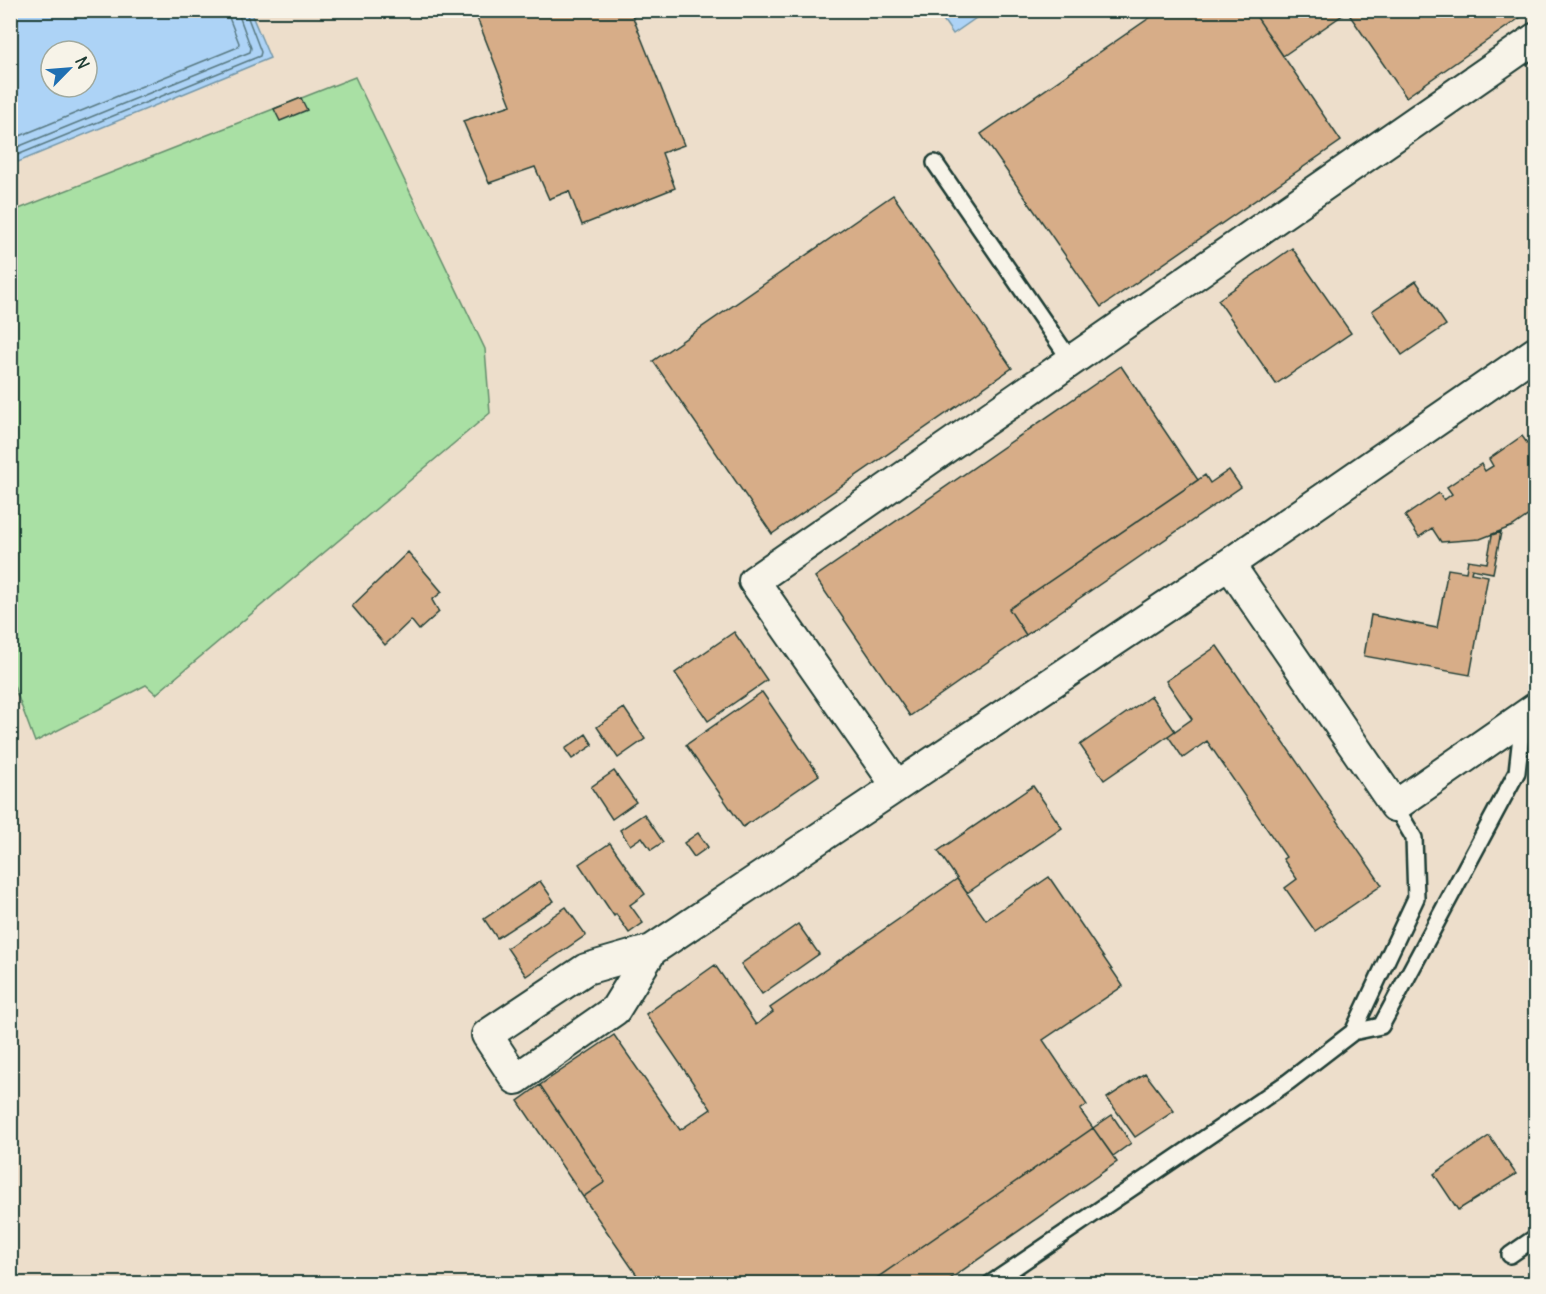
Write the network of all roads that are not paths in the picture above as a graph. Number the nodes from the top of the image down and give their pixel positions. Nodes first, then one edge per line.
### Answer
1 (1536, 38) edge
2 (935, 163) dead end
3 (1536, 351) edge
4 (1071, 361) junction
5 (1229, 564) junction
6 (1529, 712) edge
7 (897, 786) junction
8 (1395, 807) junction
9 (652, 950) junction
10 (1353, 1032) junction
11 (1536, 1237) edge
12 (1510, 1255) dead end
13 (990, 1284) edge

1 - 4 street
2 - 4 lane
3 - 5 street
4 - 7 street
5 - 7 street
5 - 8 street
6 - 8 street
6 - 10 lane
7 - 9 street
8 - 10 lane
9 - 9 street
10 - 13 lane
11 - 12 lane

